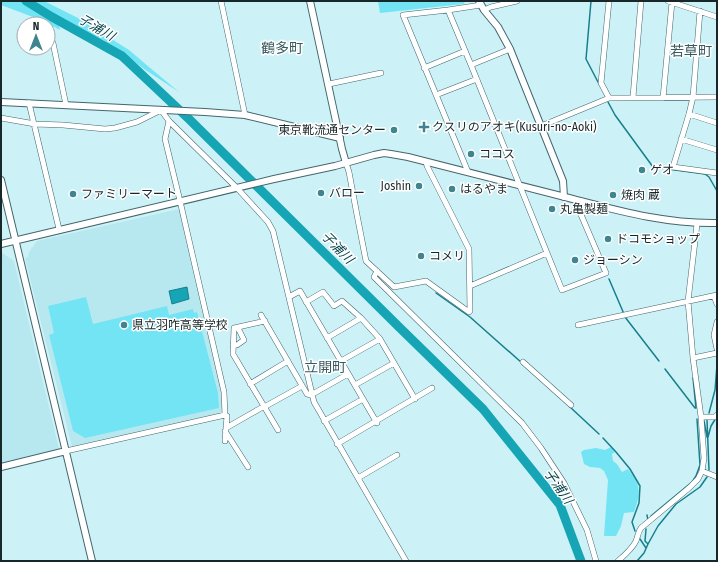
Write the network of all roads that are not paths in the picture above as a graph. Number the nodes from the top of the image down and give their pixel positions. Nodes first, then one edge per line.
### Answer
1 (221, 1) edge
2 (310, 1) edge
3 (517, 1) edge
4 (609, 1) edge
5 (641, 1) edge
6 (670, 2) edge
7 (482, 5) edge
8 (448, 10) junction
9 (700, 12) junction
10 (717, 17) edge
11 (510, 49) junction
12 (465, 51) junction
13 (56, 53) edge
14 (471, 65) junction
15 (424, 68) junction
16 (381, 73) dead end
17 (476, 79) junction
18 (329, 84) junction
19 (436, 95) junction
20 (633, 97) junction
21 (693, 97) junction
22 (717, 97) edge
23 (609, 98) junction
24 (663, 98) junction
25 (1, 102) edge
26 (29, 103) junction
27 (66, 105) junction
28 (161, 110) junction
29 (688, 114) junction
30 (245, 115) junction
31 (1, 118) edge
32 (169, 122) junction
33 (717, 123) edge
34 (34, 124) junction
35 (541, 126) junction
36 (340, 138) junction
37 (681, 139) junction
38 (717, 150) edge
39 (426, 162) junction
40 (346, 163) junction
41 (468, 172) junction
42 (717, 173) edge
43 (1, 180) edge
44 (520, 186) junction
45 (240, 187) junction
46 (564, 197) junction
47 (180, 201) junction
48 (582, 201) junction
49 (717, 223) edge
50 (697, 224) junction
51 (59, 229) junction
52 (16, 240) junction
53 (1, 244) edge
54 (547, 253) junction
55 (377, 271) junction
56 (470, 286) junction
57 (716, 295) edge
58 (289, 297) junction
59 (688, 301) junction
60 (306, 302) junction
61 (717, 304) edge
62 (261, 315) dead end
63 (361, 318) junction
64 (265, 321) junction
65 (717, 322) edge
66 (578, 325) dead end
67 (238, 328) junction
68 (328, 338) junction
69 (380, 339) junction
70 (233, 345) junction
71 (717, 349) edge
72 (717, 353) edge
73 (693, 358) junction
74 (288, 361) junction
75 (341, 361) junction
76 (523, 362) dead end
77 (394, 363) junction
78 (348, 374) junction
79 (250, 384) junction
80 (355, 385) junction
81 (302, 386) junction
82 (432, 388) dead end
83 (311, 395) junction
84 (415, 398) junction
85 (363, 399) junction
86 (570, 405) dead end
87 (264, 407) junction
88 (225, 414) junction
89 (717, 415) edge
90 (701, 417) junction
91 (324, 421) junction
92 (376, 422) junction
93 (226, 429) junction
94 (278, 430) dead end
95 (225, 441) dead end
96 (337, 444) junction
97 (66, 452) junction
98 (397, 455) dead end
99 (1, 467) edge
100 (248, 467) dead end
101 (702, 471) junction
102 (717, 477) edge
103 (358, 478) junction
104 (92, 561) edge
105 (406, 561) edge
106 (596, 561) edge
107 (618, 561) edge

1 - 30 street
2 - 18 street
3 - 7 street
4 - 23 street
5 - 20 street
6 - 9 street
6 - 24 street
7 - 8 street
7 - 11 street
8 - 12 street
8 - 15 street
9 - 10 street
9 - 21 street
11 - 14 street
11 - 35 street
12 - 14 street
12 - 15 street
13 - 27 street
14 - 17 street
15 - 19 street
16 - 18 street
17 - 19 street
17 - 44 street
18 - 36 street
19 - 41 street
20 - 23 street
20 - 24 street
21 - 22 street
21 - 24 street
21 - 29 street
23 - 35 street
25 - 26 street
26 - 27 street
26 - 34 street
27 - 28 street
28 - 30 street
28 - 32 street
28 - 34 street
29 - 33 street
29 - 37 street
30 - 36 street
31 - 34 street
32 - 45 street
32 - 47 street
34 - 51 street
35 - 46 street
36 - 40 street
37 - 38 street
37 - 42 street
39 - 40 street
39 - 41 street
39 - 56 street
40 - 45 street
40 - 55 street
41 - 44 street
43 - 52 street
44 - 46 street
44 - 54 street
45 - 47 street
45 - 58 street
46 - 48 street
47 - 51 street
47 - 88 street
48 - 50 street
48 - 54 street
49 - 50 street
50 - 59 street
51 - 52 street
52 - 53 street
52 - 97 street
54 - 56 street
55 - 56 street
55 - 106 street
57 - 59 street
57 - 61 street
58 - 60 street
58 - 83 street
59 - 66 street
59 - 73 street
60 - 63 street
60 - 68 street
62 - 64 street
63 - 68 street
63 - 69 street
64 - 67 street
64 - 74 street
65 - 71 street
67 - 70 street
67 - 70 street
68 - 75 street
69 - 75 street
69 - 77 street
70 - 79 street
72 - 73 street
73 - 90 street
74 - 79 street
74 - 81 street
75 - 78 street
76 - 86 street
77 - 80 street
77 - 84 street
78 - 80 street
78 - 83 street
79 - 87 street
80 - 85 street
81 - 83 street
81 - 87 street
82 - 84 street
83 - 91 street
84 - 92 street
85 - 91 street
85 - 92 street
87 - 93 street
87 - 94 street
88 - 93 street
88 - 97 street
89 - 90 street
90 - 101 street
91 - 96 street
92 - 96 street
93 - 95 street
93 - 100 street
96 - 103 street
97 - 99 street
97 - 104 street
98 - 103 street
101 - 102 street
101 - 107 street
103 - 105 street

